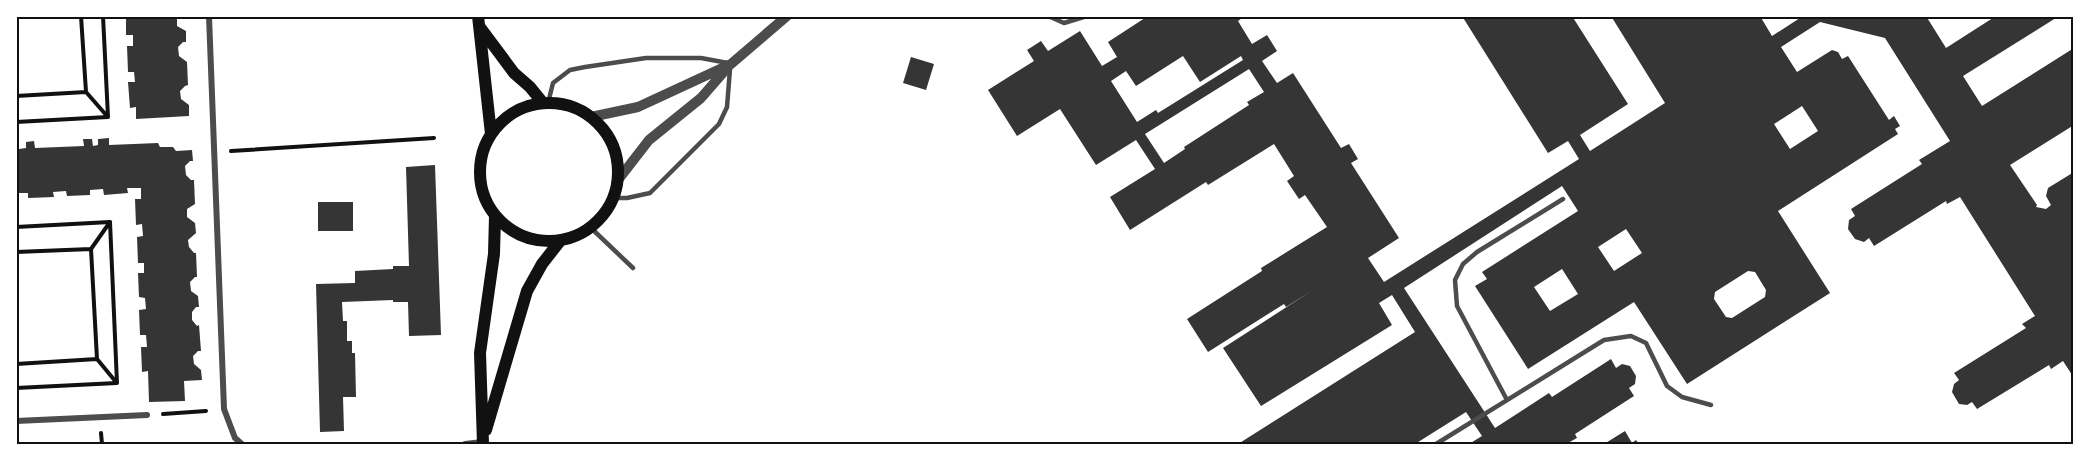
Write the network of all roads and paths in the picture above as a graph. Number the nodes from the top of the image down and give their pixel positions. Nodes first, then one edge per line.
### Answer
1 (81, 16) edge
2 (103, 16) edge
3 (209, 16) edge
4 (787, 16) edge
5 (1048, 16) edge
6 (1087, 16) edge
7 (478, 21) edge
8 (730, 64) junction
9 (86, 92) junction
10 (16, 96) edge
11 (546, 103) junction
12 (108, 117) junction
13 (591, 117) junction
14 (16, 122) edge
15 (491, 134) junction
16 (434, 138) dead end
17 (214, 152) junction
18 (618, 180) junction
19 (614, 198) junction
20 (1563, 199) dead end
21 (495, 216) junction
22 (110, 222) junction
23 (16, 227) edge
24 (591, 228) junction
25 (560, 241) junction
26 (92, 249) junction
27 (16, 252) edge
28 (633, 268) dead end
29 (98, 359) junction
30 (16, 364) edge
31 (117, 383) junction
32 (16, 388) edge
33 (1507, 400) junction
34 (1711, 405) dead end
35 (224, 409) junction
36 (147, 415) joint
37 (16, 421) edge
38 (482, 443) edge
39 (242, 444) edge
40 (465, 444) edge
41 (1436, 444) edge

1 - 9 path
2 - 12 path
3 - 17 street
4 - 8 street
5 - 6 lane
7 - 11 main road
7 - 15 main road
8 - 11 lane
8 - 13 street
8 - 18 street
8 - 19 lane
9 - 10 path
9 - 12 path
11 - 13 main road
11 - 15 main road
12 - 14 path
13 - 18 main road
15 - 21 main road
16 - 17 path
17 - 35 street
18 - 19 main road
19 - 24 main road
20 - 33 lane
21 - 25 main road
21 - 38 main road
22 - 23 path
22 - 26 path
22 - 31 path
24 - 25 main road
24 - 28 lane
25 - 38 main road
26 - 27 path
26 - 29 path
29 - 30 path
29 - 31 path
31 - 32 path
33 - 34 lane
33 - 41 lane
35 - 36 path
35 - 39 street
36 - 37 street
38 - 40 street

